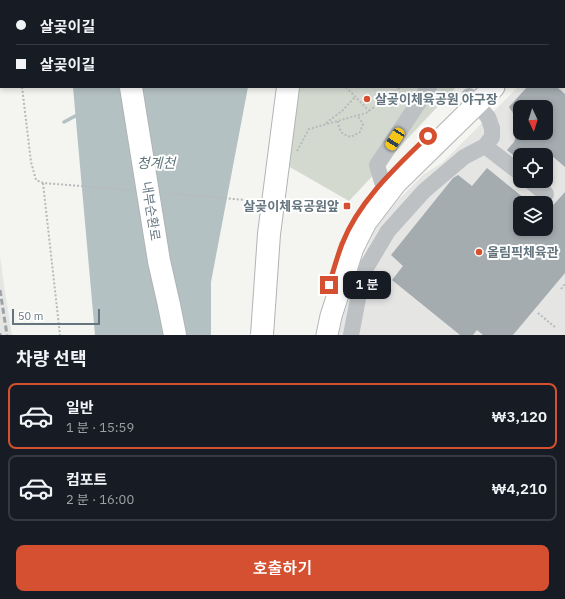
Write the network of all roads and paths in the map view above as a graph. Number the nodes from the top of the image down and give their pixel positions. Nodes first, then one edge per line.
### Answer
1 (22, 88) edge
2 (131, 88) edge
3 (288, 88) edge
4 (347, 88) edge
5 (400, 88) edge
6 (428, 88) edge
7 (492, 88) edge
8 (474, 96) edge
9 (355, 98) junction
10 (369, 111) junction
11 (358, 116) junction
12 (338, 121) junction
13 (324, 125) junction
14 (485, 146) junction
15 (295, 154) dead end
16 (513, 168) edge
17 (382, 182) junction
18 (42, 183) junction
19 (60, 184) dead end
20 (539, 188) edge
21 (546, 194) dead end
22 (565, 284) edge
23 (561, 289) dead end
24 (538, 313) dead end
25 (556, 328) dead end
26 (60, 335) edge
27 (175, 335) edge
28 (262, 335) edge
29 (316, 335) edge
30 (327, 335) edge
31 (351, 335) edge

1 - 18 path
2 - 27 highway, 내부순환로, bridge
3 - 28 highway, bridge
4 - 9 path
5 - 10 path
6 - 17 lane
7 - 8 main road
8 - 14 lane
8 - 17 main road
8 - 30 main road
9 - 10 path
9 - 13 path
10 - 11 path
11 - 12 path
11 - 12 path
12 - 13 path
13 - 15 path
14 - 16 lane
14 - 31 lane
17 - 29 main road
18 - 19 path
18 - 26 path
20 - 21 lane
22 - 23 path
24 - 25 path

